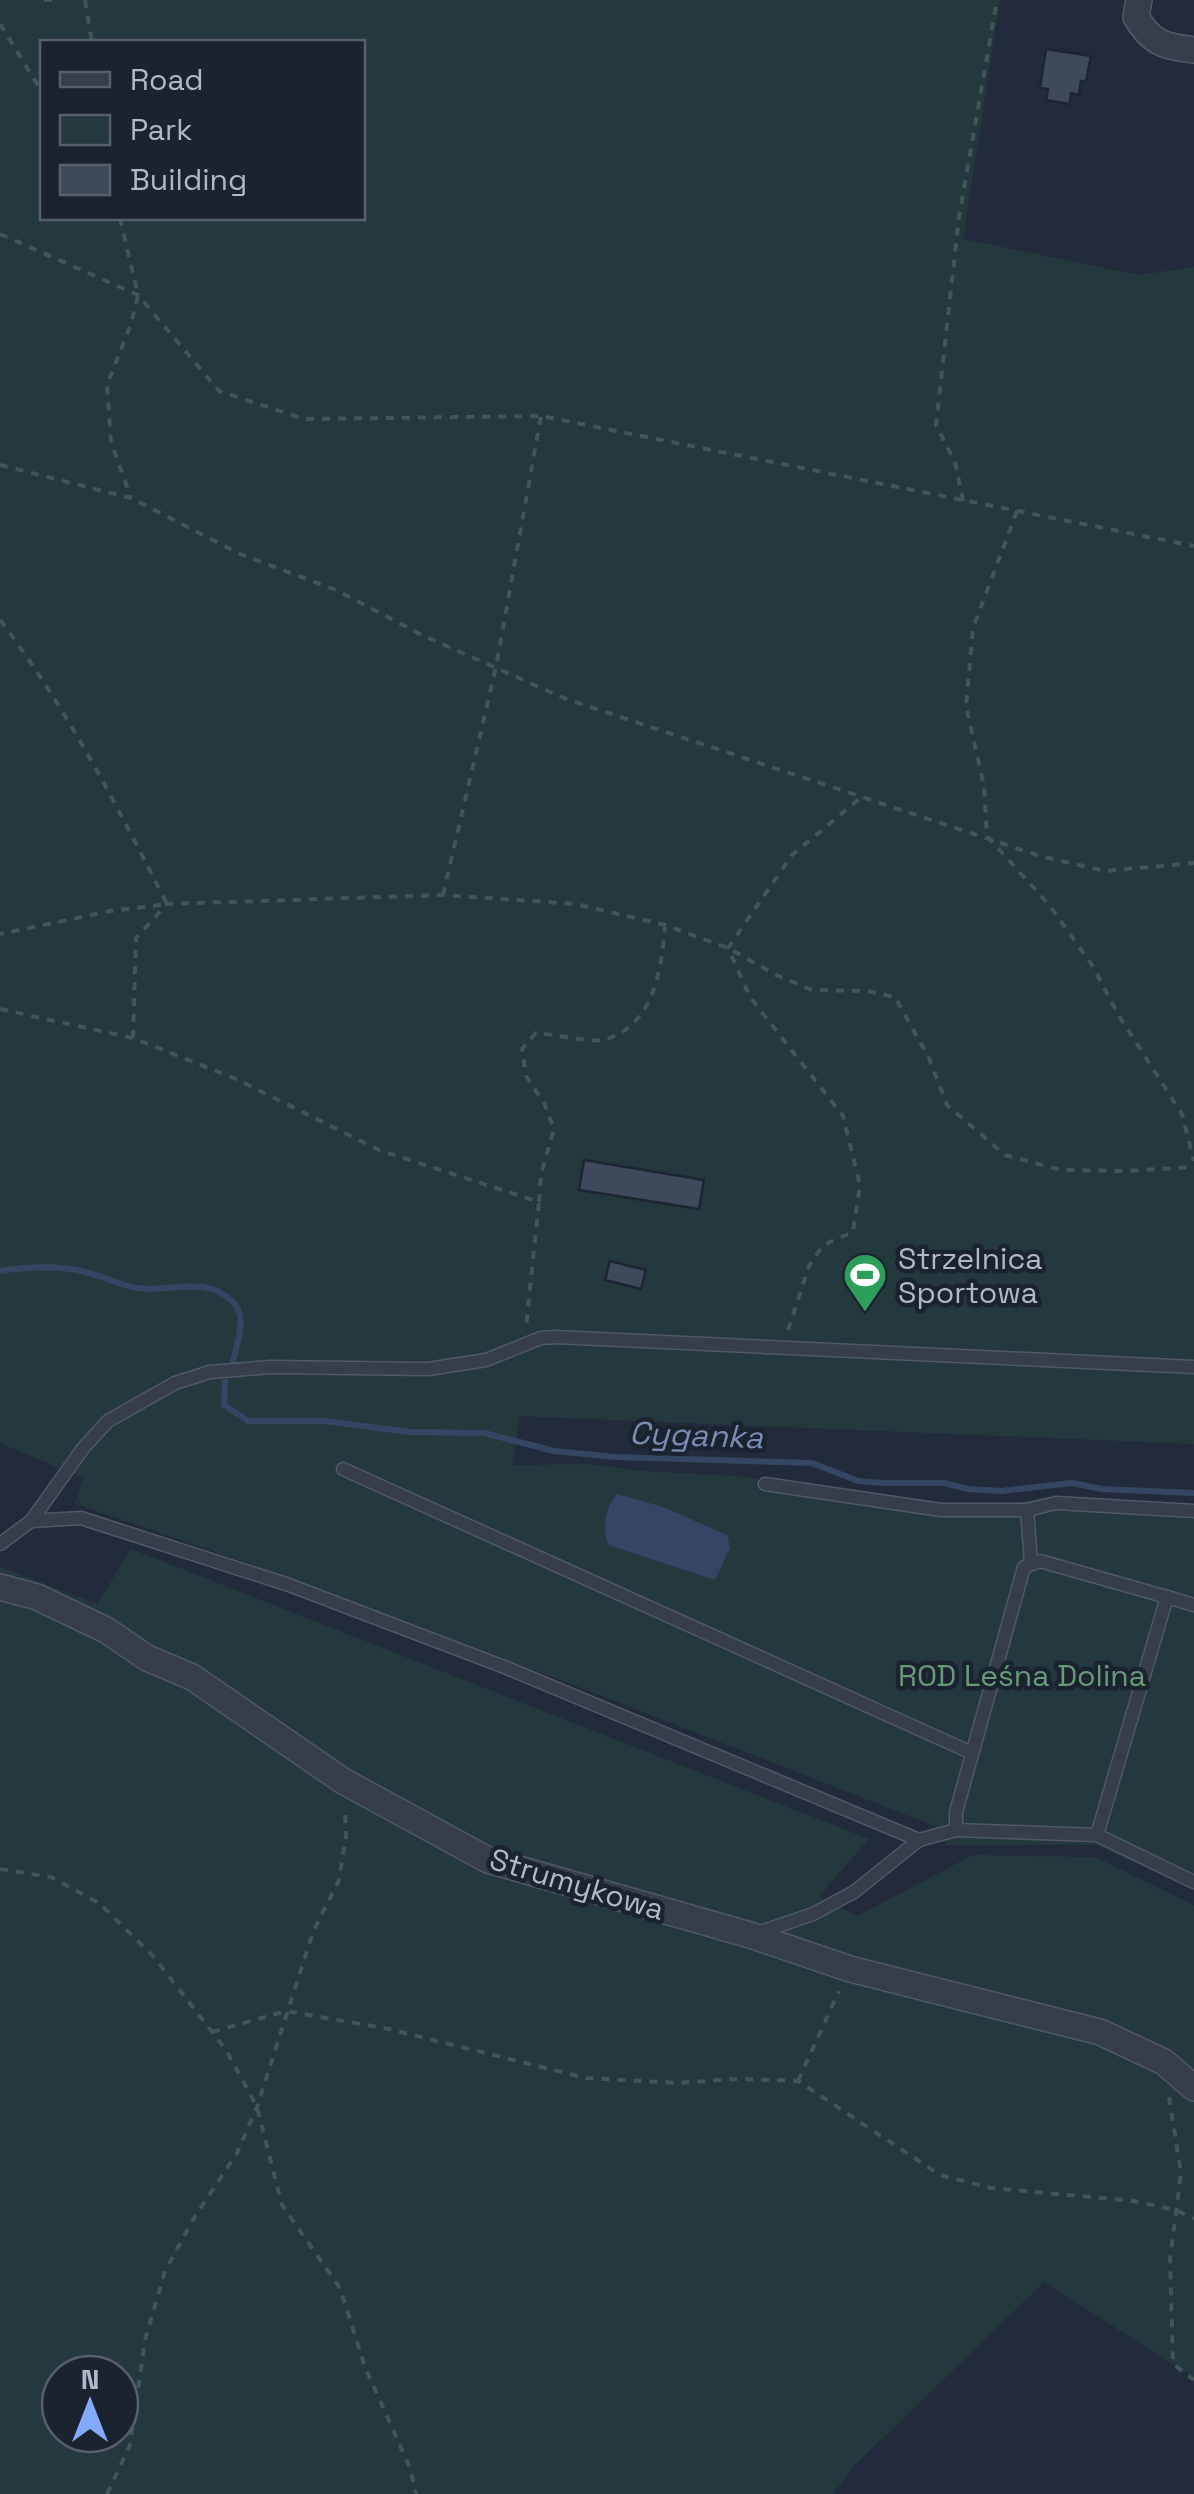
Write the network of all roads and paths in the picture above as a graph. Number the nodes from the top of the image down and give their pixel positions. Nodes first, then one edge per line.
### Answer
1 (44, 0) edge
2 (56, 0) edge
3 (85, 0) edge
4 (997, 0) edge
5 (1139, 0) edge
6 (0, 24) edge
7 (92, 40) edge
8 (1194, 50) edge
9 (40, 89) edge
10 (120, 220) edge
11 (0, 234) edge
12 (138, 295) junction
13 (541, 416) junction
14 (0, 465) edge
15 (131, 498) junction
16 (963, 501) junction
17 (1017, 511) junction
18 (1194, 546) edge
19 (0, 620) edge
20 (496, 667) junction
21 (864, 796) junction
22 (987, 836) junction
23 (1194, 862) edge
24 (442, 896) junction
25 (167, 904) junction
26 (666, 925) junction
27 (0, 934) edge
28 (728, 948) junction
29 (0, 1009) edge
30 (133, 1038) junction
31 (1194, 1164) edge
32 (539, 1202) junction
33 (524, 1344) junction
34 (782, 1348) junction
35 (1194, 1368) edge
36 (343, 1469) dead end
37 (764, 1484) dead end
38 (1027, 1510) junction
39 (1194, 1511) edge
40 (31, 1520) junction
41 (0, 1544) edge
42 (1031, 1562) junction
43 (0, 1587) edge
44 (1167, 1597) junction
45 (1194, 1604) edge
46 (972, 1754) junction
47 (344, 1781) junction
48 (956, 1830) junction
49 (1097, 1834) junction
50 (920, 1840) junction
51 (0, 1868) edge
52 (1194, 1882) edge
53 (750, 1935) junction
54 (850, 1968) junction
55 (286, 2011) junction
56 (212, 2032) junction
57 (1164, 2062) junction
58 (798, 2081) junction
59 (1194, 2088) edge
60 (257, 2107) junction
61 (1176, 2210) junction
62 (1194, 2219) edge
63 (1194, 2380) edge
64 (106, 2494) edge
65 (416, 2494) edge

1 - 2 path
3 - 7 path
4 - 16 path
5 - 8 street
6 - 9 path
10 - 12 path
11 - 12 path
12 - 13 path
12 - 15 path
13 - 16 path
13 - 20 path
14 - 15 path
15 - 20 path
16 - 17 path
17 - 18 path
17 - 22 path
19 - 25 path
20 - 21 path
20 - 24 path
21 - 22 path
21 - 28 path
22 - 23 path
22 - 31 path
24 - 25 path
24 - 26 path
25 - 27 path
25 - 30 path
26 - 28 path
26 - 32 path
28 - 31 path
28 - 34 path
29 - 30 path
30 - 32 path
32 - 33 path
33 - 34 lane
33 - 40 lane
34 - 35 lane
36 - 46 lane
37 - 38 lane
38 - 39 lane
38 - 42 lane
40 - 41 lane
40 - 50 lane
42 - 44 lane
42 - 46 lane
43 - 47 street, Strumykowa
44 - 45 lane
44 - 49 lane
46 - 48 lane
47 - 53 street, Strumykowa
47 - 55 path
48 - 49 lane
48 - 50 lane
49 - 52 lane
50 - 53 lane
51 - 56 path
53 - 54 street, Strumykowa
54 - 57 street, Strumykowa
54 - 58 path
55 - 56 path
55 - 58 path
55 - 60 path
56 - 60 path
57 - 59 street, Strumykowa
57 - 61 path
58 - 61 path
60 - 64 path
60 - 65 path
61 - 62 path
61 - 63 path

